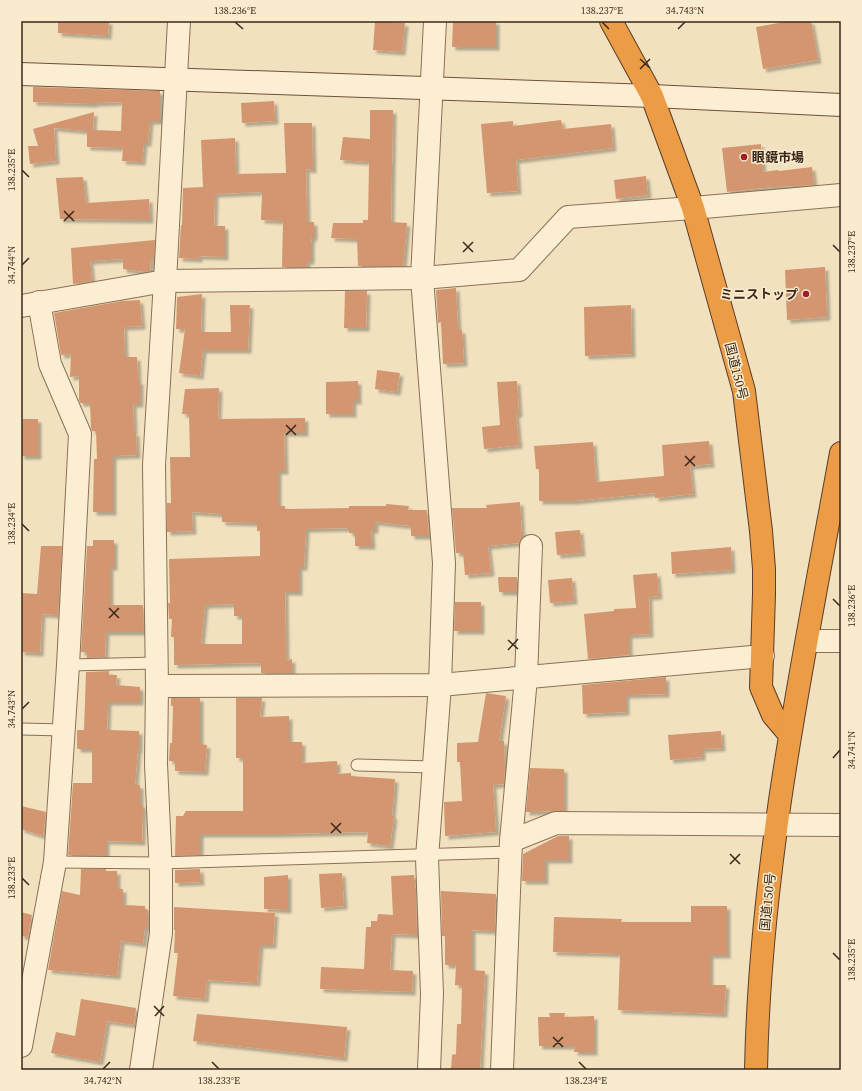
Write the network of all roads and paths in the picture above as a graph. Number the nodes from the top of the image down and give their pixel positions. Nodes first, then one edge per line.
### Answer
1 (179, 21) edge
2 (435, 21) edge
3 (611, 21) edge
4 (21, 74) edge
5 (176, 80) junction
6 (431, 89) junction
7 (652, 96) junction
8 (841, 105) edge
9 (841, 195) edge
10 (693, 208) junction
11 (422, 278) junction
12 (165, 281) junction
13 (30, 304) edge
14 (841, 453) edge
15 (531, 546) dead end
16 (807, 641) junction
17 (841, 641) edge
18 (762, 656) junction
19 (156, 663) junction
20 (68, 665) junction
21 (526, 678) junction
22 (440, 685) junction
23 (157, 686) junction
24 (21, 729) edge
25 (64, 730) junction
26 (790, 735) junction
27 (357, 765) dead end
28 (433, 767) junction
29 (776, 825) junction
30 (841, 825) edge
31 (511, 847) junction
32 (427, 856) junction
33 (55, 862) junction
34 (160, 863) junction
35 (21, 1046) edge
36 (141, 1070) edge
37 (428, 1070) edge
38 (502, 1070) edge
39 (756, 1070) edge

1 - 5 street
2 - 6 street
3 - 7 highway, 国道150号
4 - 5 street
5 - 6 street
5 - 12 street
6 - 7 street
6 - 11 street
7 - 8 street
7 - 10 highway, 国道150号
9 - 10 street
10 - 11 street
10 - 18 highway, 国道150号
11 - 12 street
11 - 22 street
12 - 13 street
12 - 19 street
13 - 20 street
14 - 16 highway, 国道150号
15 - 21 street
16 - 17 street
16 - 26 highway, 国道150号
18 - 21 street
18 - 26 highway, 国道150号
19 - 20 lane
19 - 23 street
20 - 25 street
21 - 22 street
21 - 31 street
22 - 23 street
22 - 28 street
23 - 34 street
24 - 25 lane
25 - 33 street
26 - 29 highway, 国道150号
27 - 28 lane
28 - 32 street
29 - 30 street
29 - 31 street
29 - 39 highway, 国道150号
31 - 32 lane
31 - 38 street
32 - 34 lane
32 - 37 street
33 - 34 lane
33 - 35 street
34 - 36 street

